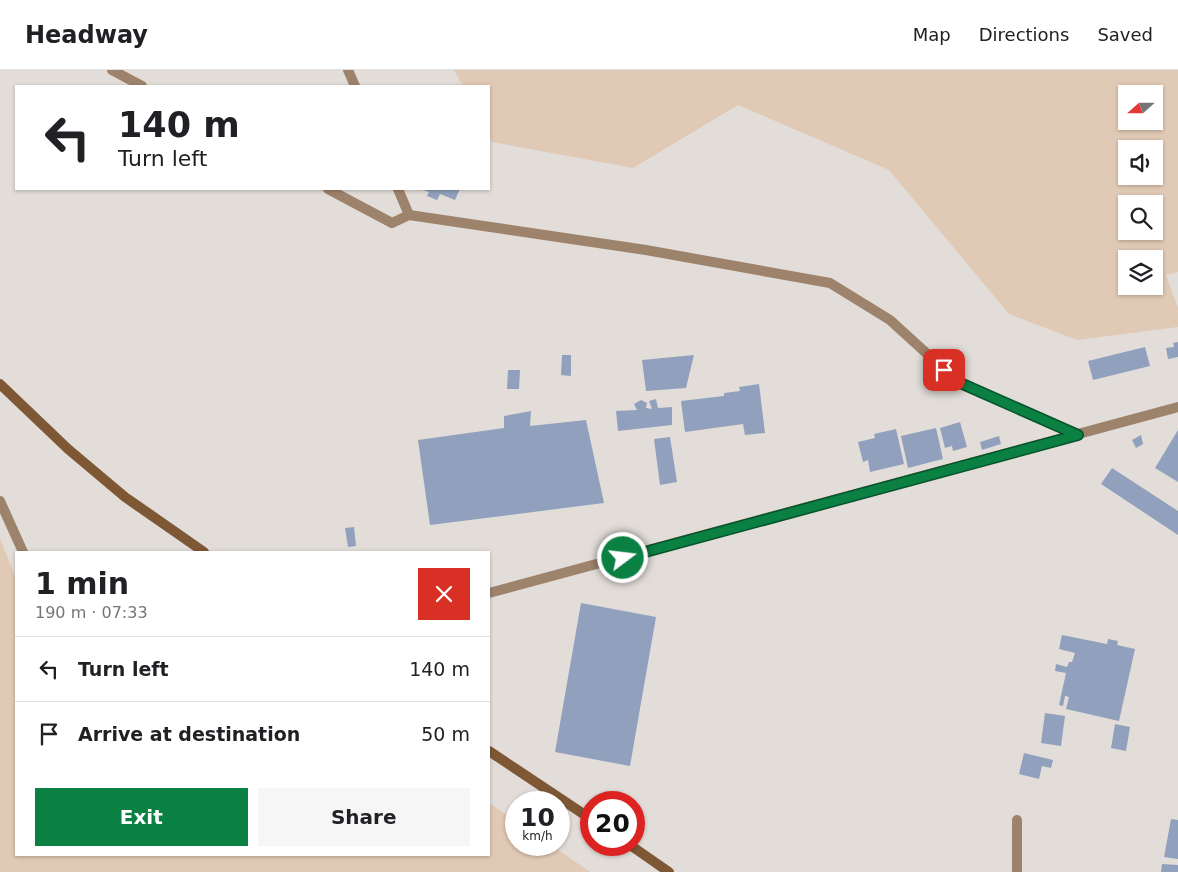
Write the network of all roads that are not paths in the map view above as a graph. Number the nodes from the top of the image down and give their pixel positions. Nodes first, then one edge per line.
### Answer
1 (112, 70) edge
2 (348, 70) edge
3 (140, 85) edge
4 (355, 85) edge
5 (330, 190) edge
6 (398, 190) edge
7 (409, 215) junction
8 (0, 384) edge
9 (1178, 406) edge
10 (1078, 435) junction
11 (0, 501) edge
12 (23, 551) edge
13 (203, 551) edge
14 (490, 593) edge
15 (490, 752) edge
16 (580, 812) edge
17 (1017, 820) dead end
18 (645, 855) edge
19 (669, 872) edge
20 (1017, 872) edge

1 - 3 street
2 - 4 street
5 - 7 street
6 - 7 street
7 - 10 street
8 - 13 main road
9 - 10 street
10 - 14 street
11 - 12 street
15 - 16 main road
17 - 20 street
18 - 19 main road

